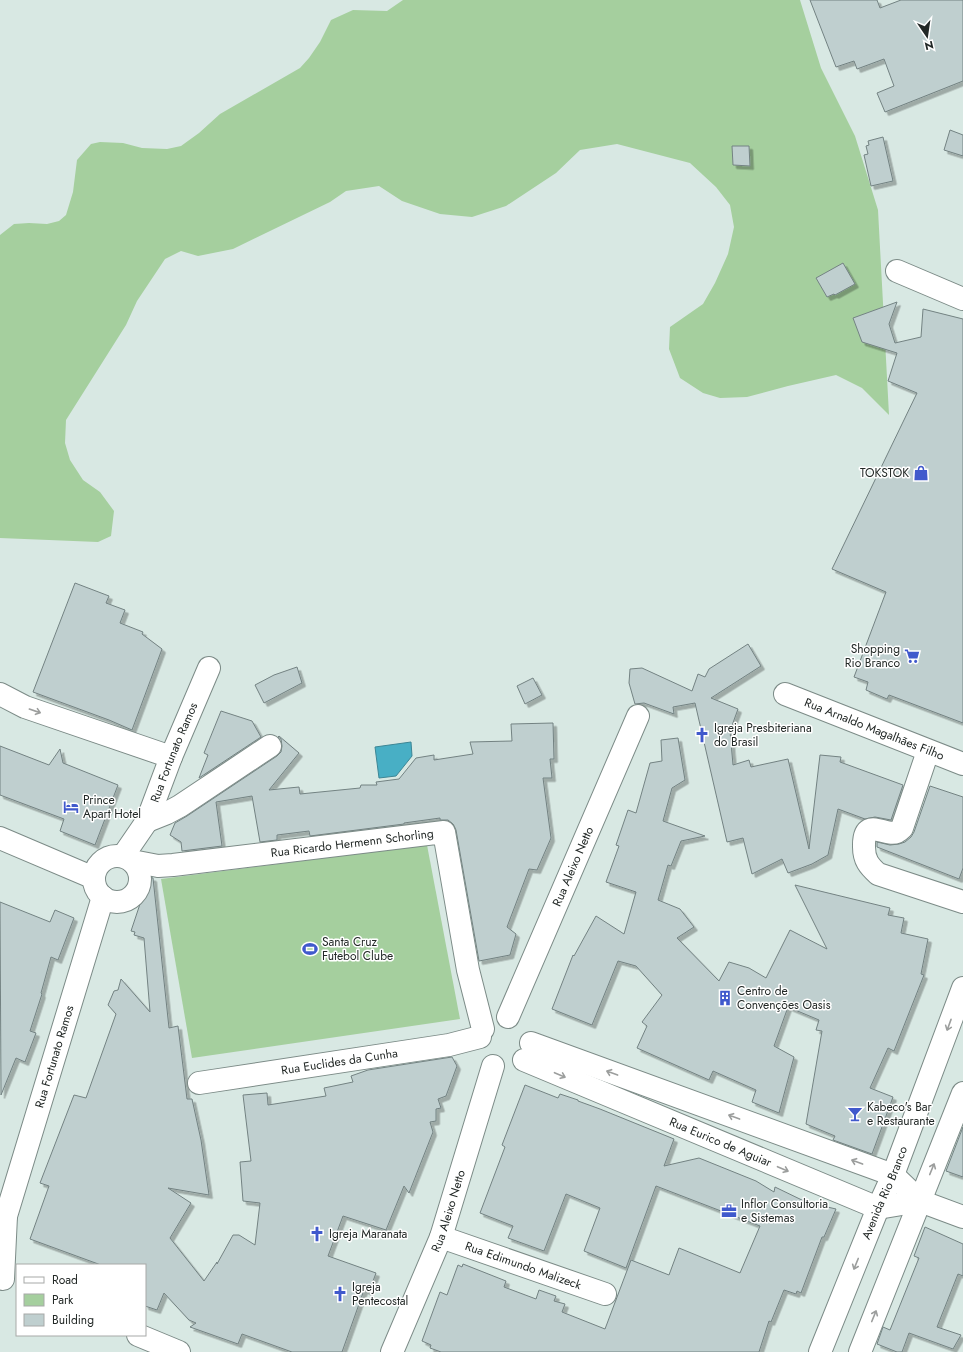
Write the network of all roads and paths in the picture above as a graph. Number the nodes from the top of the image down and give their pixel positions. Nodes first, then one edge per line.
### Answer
1 (897, 271) dead end
2 (963, 299) edge
3 (209, 668) dead end
4 (0, 694) edge
5 (785, 694) dead end
6 (638, 716) dead end
7 (270, 746) dead end
8 (928, 750) junction
9 (171, 757) junction
10 (963, 764) edge
11 (147, 821) junction
12 (0, 838) edge
13 (128, 858) junction
14 (94, 878) junction
15 (103, 898) junction
16 (963, 902) edge
17 (963, 988) edge
18 (508, 1017) junction
19 (482, 1033) junction
20 (527, 1052) junction
21 (493, 1066) junction
22 (199, 1083) dead end
23 (963, 1093) edge
24 (893, 1175) junction
25 (920, 1201) junction
26 (878, 1208) junction
27 (963, 1217) edge
28 (3, 1222) edge
29 (441, 1237) junction
30 (7, 1281) edge
31 (605, 1294) dead end
32 (140, 1336) edge
33 (179, 1352) edge
34 (392, 1352) edge
35 (820, 1352) edge
36 (860, 1352) edge

1 - 2 street
3 - 9 street, Rua Fortunato Ramos
4 -> 9 street
5 - 8 street, Rua Arnaldo Magalhães Filho
6 - 18 street, Rua Aleixo Netto
7 - 11 street
8 - 10 street, Rua Arnaldo Magalhães Filho
8 - 16 street
9 - 11 street, Rua Fortunato Ramos
11 - 13 street, Rua Fortunato Ramos
12 - 14 street
13 - 14 street
13 - 15 street
13 - 19 street, Rua Ricardo Hermenn Schorling
14 - 15 street
15 - 28 street, Rua Fortunato Ramos
17 -> 24 street, Avenida Rio Branco
18 - 19 street
18 - 20 street
19 - 21 street
19 - 22 street, Rua Euclides da Cunha
20 - 21 street
24 -> 20 street
20 -> 26 street, Rua Eurico de Aguiar
21 - 29 street, Rua Aleixo Netto
25 -> 23 street
24 - 25 street
24 - 26 street, Avenida Rio Branco
25 - 26 street
25 - 27 street
36 -> 25 street
26 -> 35 street, Avenida Rio Branco
28 - 30 street, Rua Fortunato Ramos
29 - 31 street, Rua Edimundo Malizeck
29 - 34 street, Rua Aleixo Netto
32 - 33 street

